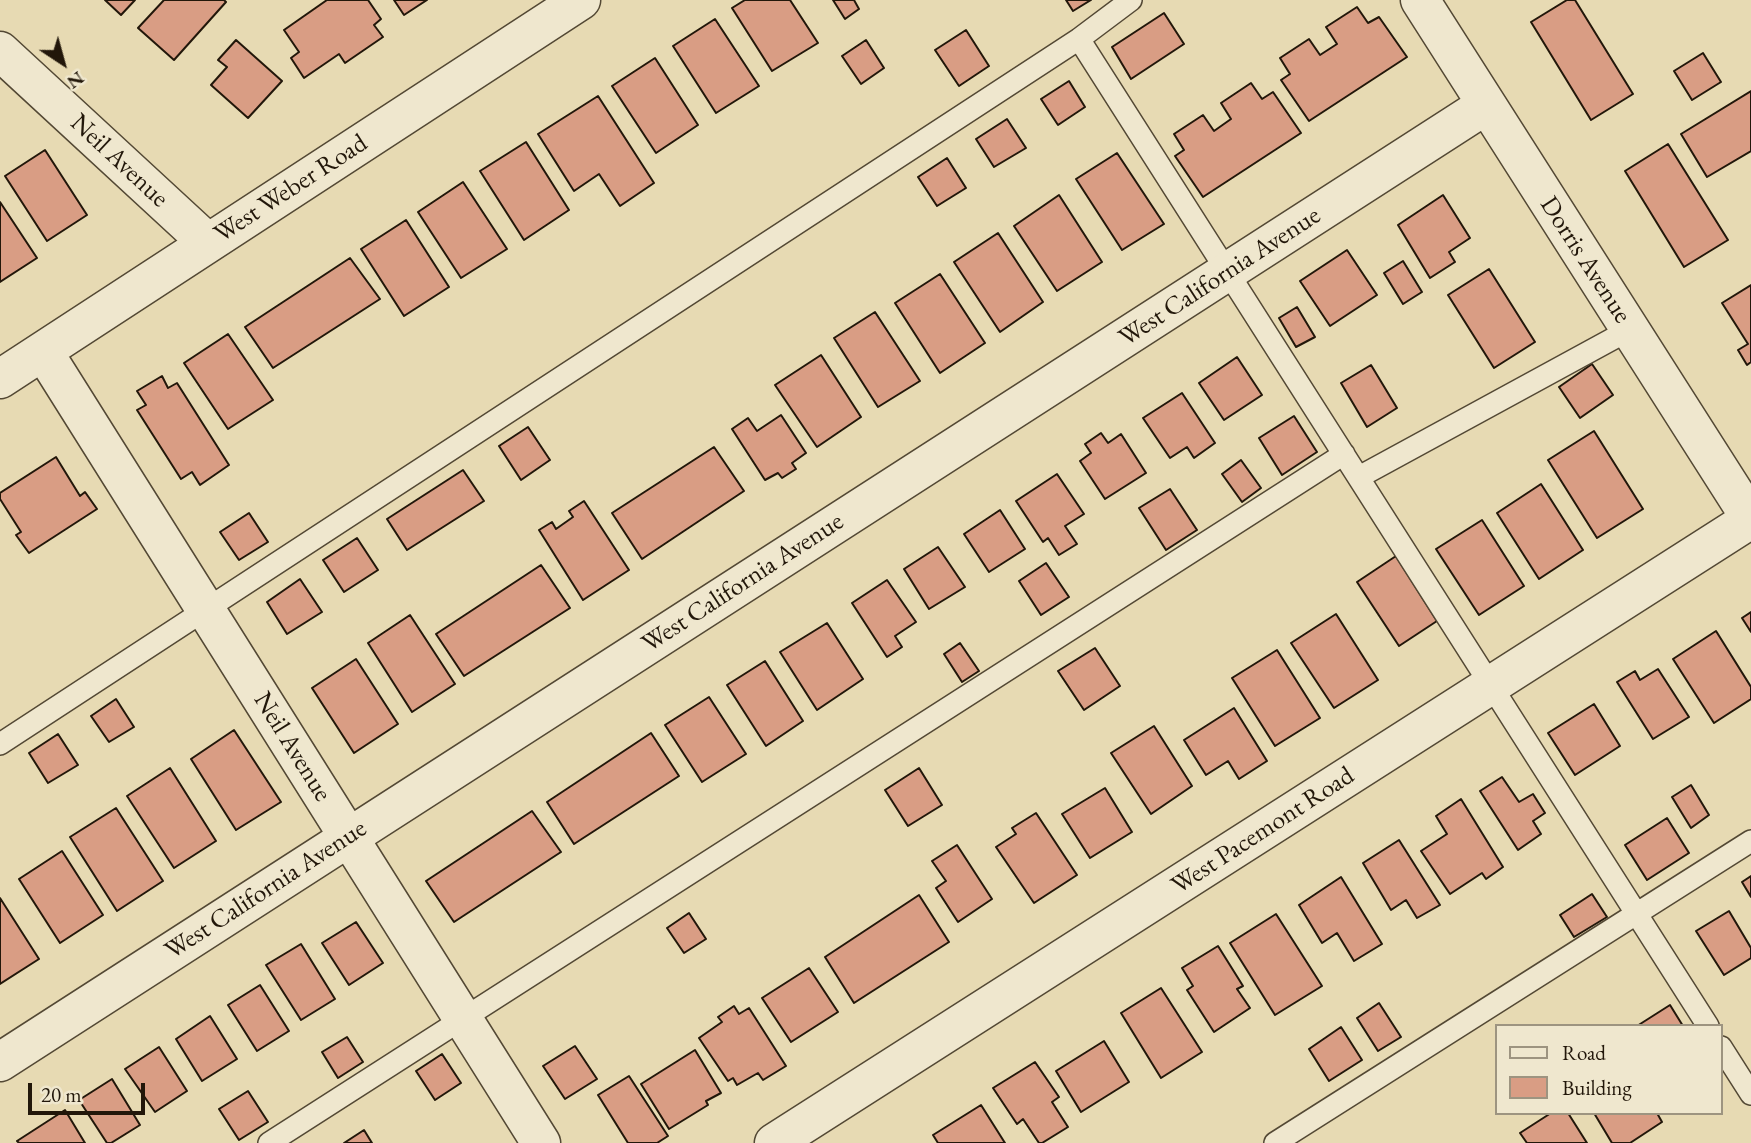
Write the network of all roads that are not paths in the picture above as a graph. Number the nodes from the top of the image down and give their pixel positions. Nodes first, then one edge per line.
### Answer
1 (581, 0) edge
2 (1131, 0) edge
3 (1420, 0) edge
4 (1080, 39) junction
5 (0, 51) edge
6 (1486, 105) junction
7 (208, 243) junction
8 (1228, 271) junction
9 (1629, 330) junction
10 (43, 351) junction
11 (0, 379) edge
12 (1344, 454) junction
13 (1359, 477) junction
14 (1751, 519) edge
15 (206, 610) junction
16 (1491, 685) junction
17 (0, 744) edge
18 (349, 837) junction
19 (1751, 841) edge
20 (1636, 914) junction
21 (463, 1019) junction
22 (1707, 1024) edge
23 (1723, 1050) edge
24 (0, 1062) edge
25 (1751, 1094) edge
26 (269, 1143) edge
27 (541, 1143) edge
28 (775, 1143) edge
29 (1275, 1143) edge

1 - 7 street, West Weber Road
2 - 4 lane
3 - 6 street, Dorris Avenue
4 - 8 lane
4 - 15 lane
5 - 7 street, Neil Avenue
6 - 8 street, West California Avenue
6 - 9 street, Dorris Avenue
7 - 10 street, West Weber Road
8 - 12 lane
8 - 18 street, West California Avenue
9 - 13 lane
9 - 14 street, Dorris Avenue
10 - 11 street, West Weber Road
10 - 15 street, Neil Avenue
12 - 13 lane
12 - 21 lane
13 - 16 lane
14 - 16 street, West Pacemont Road
15 - 17 lane
15 - 18 street, Neil Avenue
16 - 20 lane
16 - 28 street, West Pacemont Road
18 - 21 street, Neil Avenue
18 - 24 street, West California Avenue
19 - 20 lane
20 - 22 lane
20 - 29 lane
21 - 26 lane
21 - 27 street, Neil Avenue
23 - 25 lane

